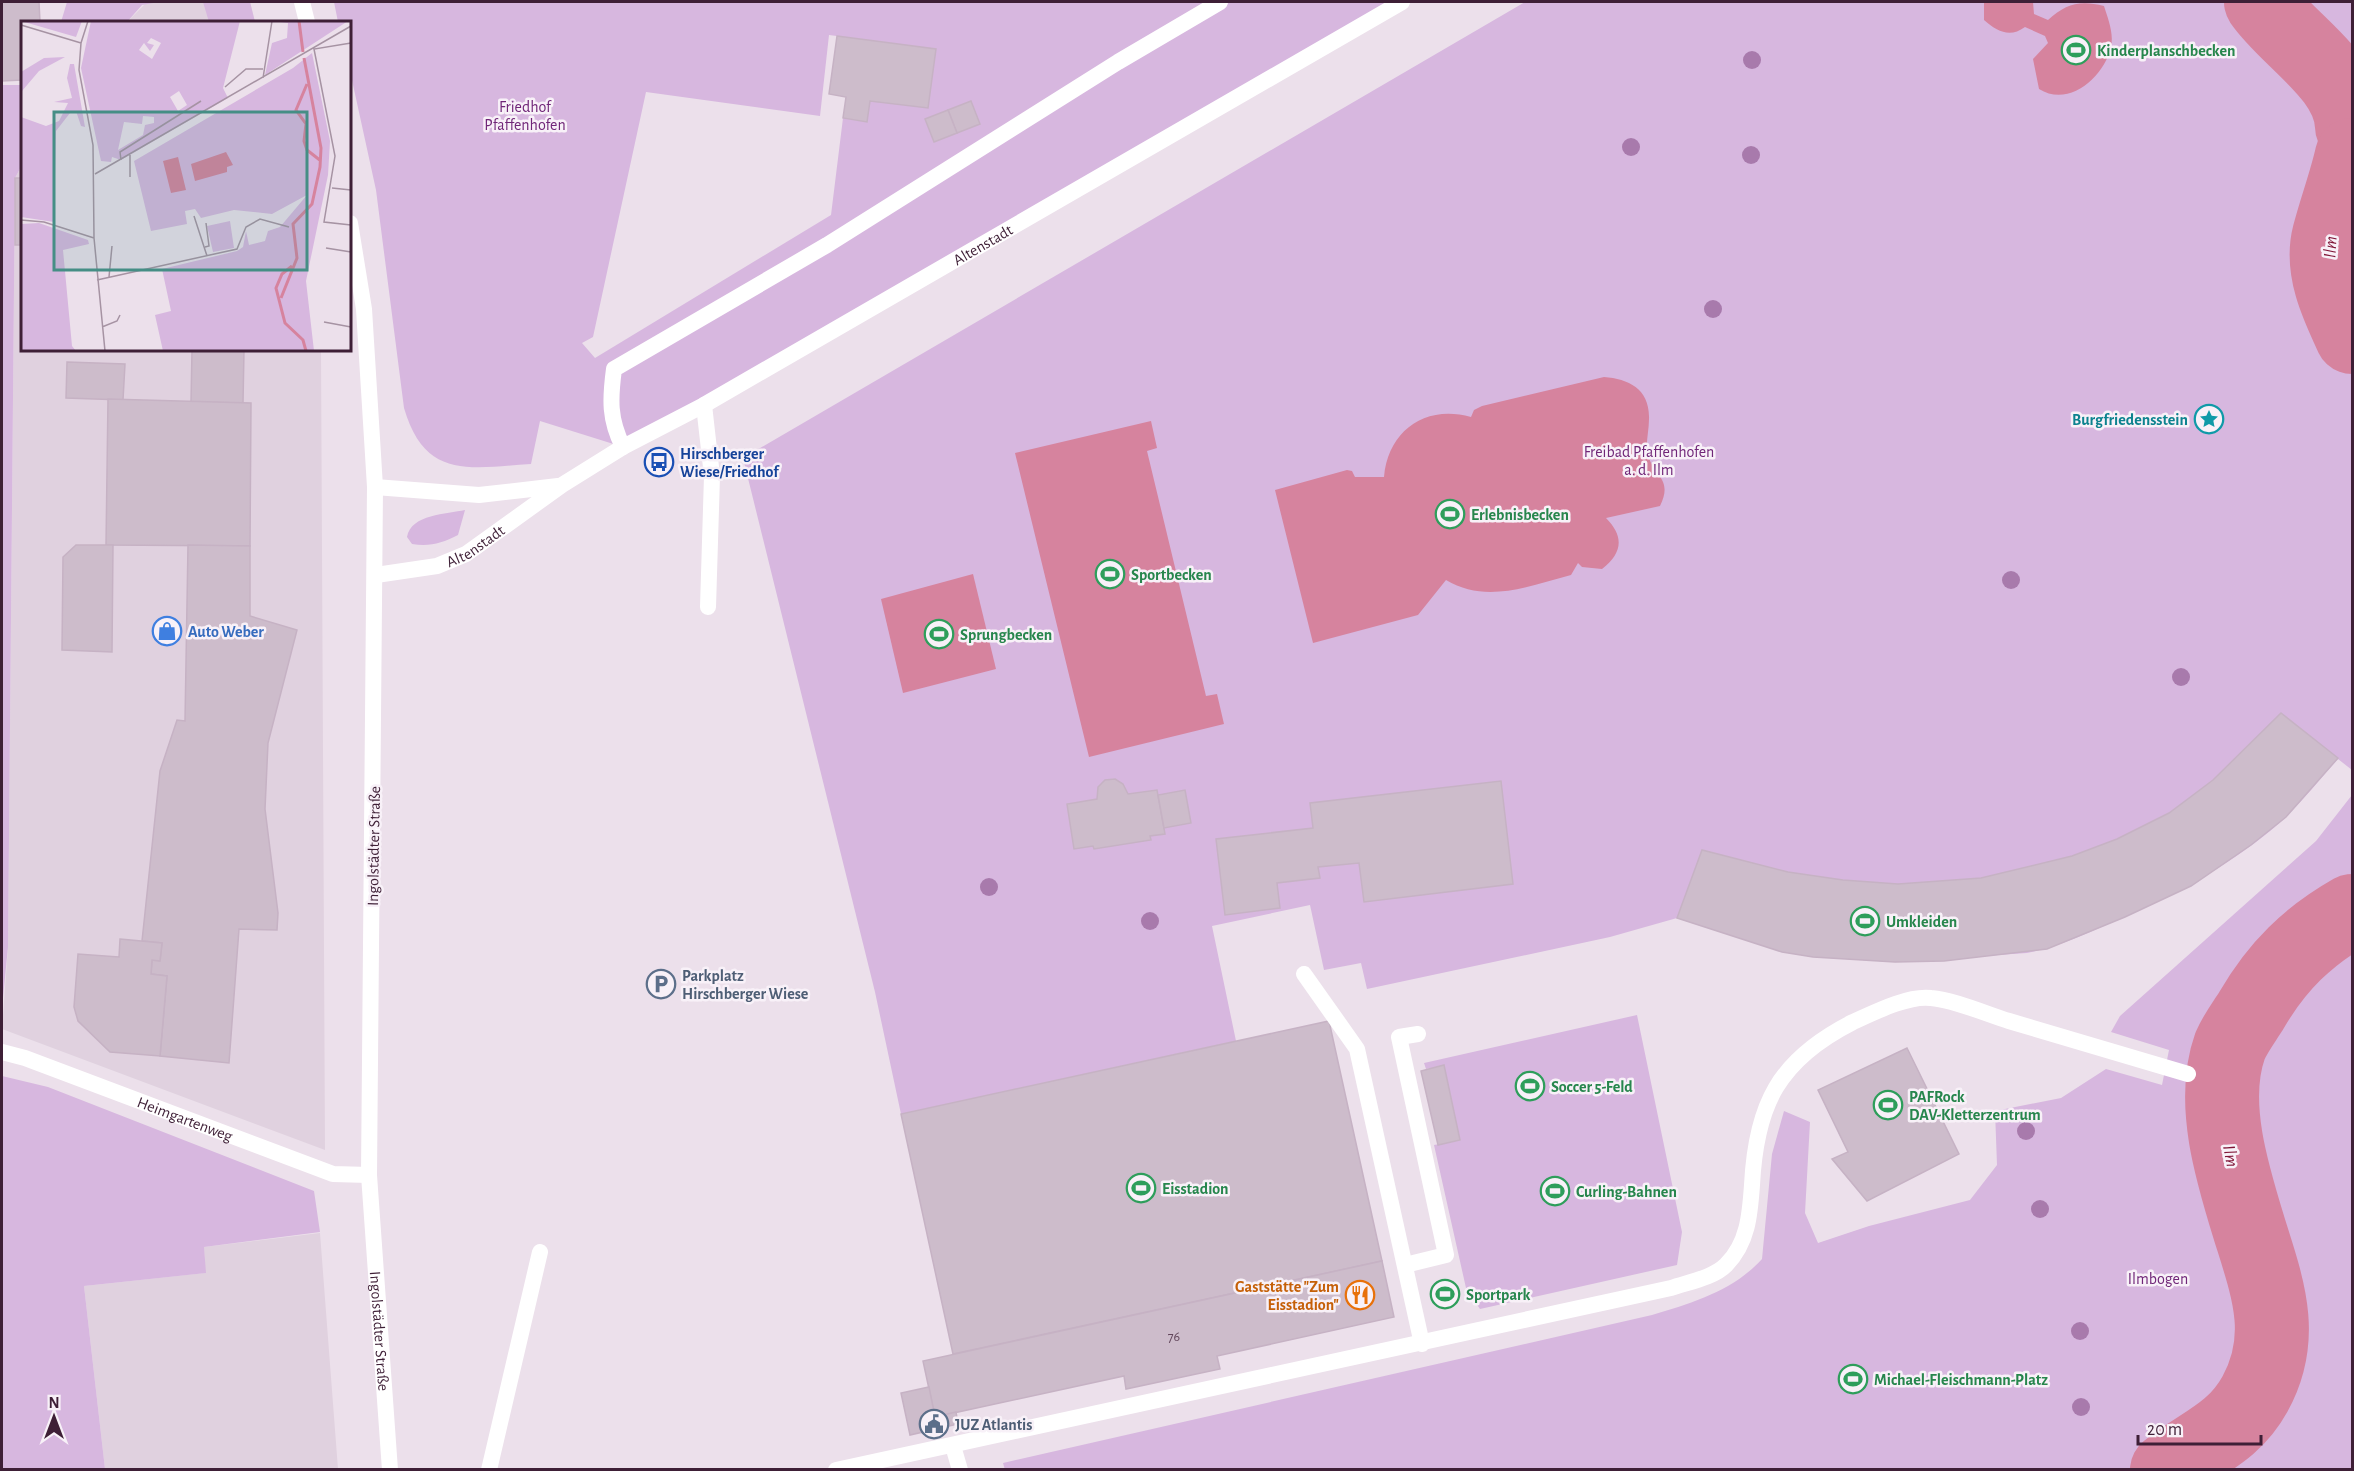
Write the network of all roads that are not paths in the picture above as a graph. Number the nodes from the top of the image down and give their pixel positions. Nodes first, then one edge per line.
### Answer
1 (302, 2) edge
2 (1221, 2) edge
3 (1402, 2) edge
4 (307, 21) edge
5 (351, 229) edge
6 (704, 405) junction
7 (623, 447) junction
8 (562, 485) junction
9 (375, 487) junction
10 (376, 575) junction
11 (708, 607) dead end
12 (1304, 974) dead end
13 (1418, 1034) dead end
14 (2, 1052) edge
15 (2188, 1074) dead end
16 (369, 1175) junction
17 (540, 1252) dead end
18 (1405, 1265) junction
19 (1422, 1344) junction
20 (953, 1446) junction
21 (390, 1470) edge
22 (489, 1470) edge
23 (836, 1470) edge
24 (960, 1470) edge

1 - 4 street
2 - 7 street
3 - 6 street, Altenstadt
5 - 9 street, Ingolstädter Straße
6 - 7 street, Altenstadt
6 - 11 street
7 - 8 street, Altenstadt
8 - 9 street, Altenstadt
8 - 10 street, Altenstadt
9 - 10 street, Ingolstädter Straße
10 - 16 street, Ingolstädter Straße
12 - 18 street
13 - 18 street
14 - 16 street, Heimgartenweg
15 - 19 street
16 - 21 street, Ingolstädter Straße
17 - 22 street
18 - 19 street
19 - 20 street
20 - 23 street
20 - 24 street

